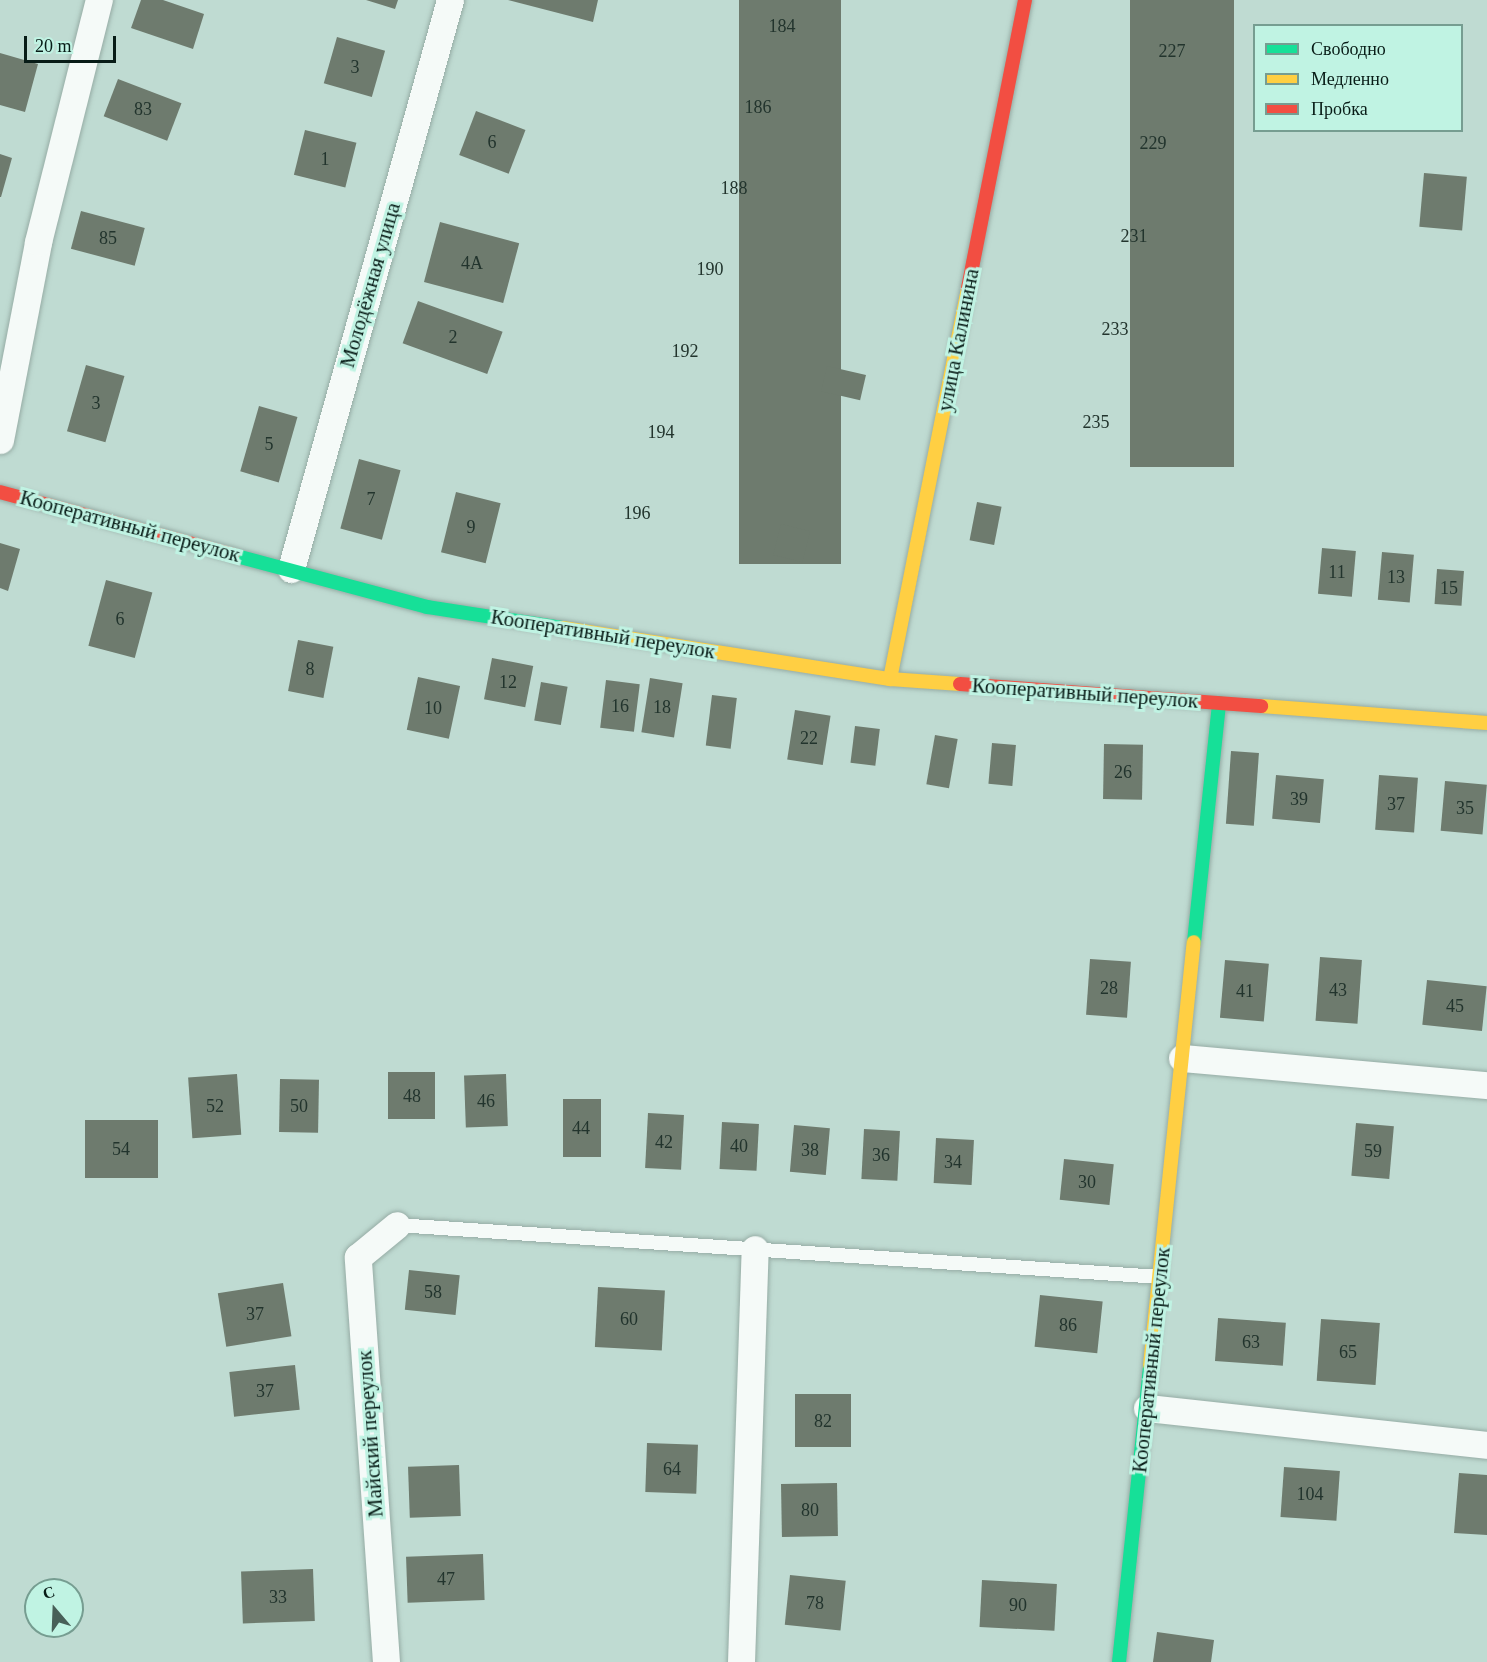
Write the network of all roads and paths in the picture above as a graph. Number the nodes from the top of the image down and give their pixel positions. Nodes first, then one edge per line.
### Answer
1 (99, 0) edge
2 (450, 0) edge
3 (1025, 0) edge
4 (0, 440) edge
5 (0, 492) edge
6 (291, 569) junction
7 (890, 679) junction
8 (1219, 703) junction
9 (1487, 723) edge
10 (1182, 1058) junction
11 (1487, 1085) edge
12 (397, 1225) joint
13 (755, 1249) junction
14 (1160, 1277) junction
15 (1147, 1408) junction
16 (1487, 1445) edge
17 (386, 1662) edge
18 (741, 1662) edge
19 (1119, 1662) edge

1 - 4 street
2 - 6 street, Молодёжная улица
3 - 7 street, улица Калинина
5 - 6 street, Кооперативный переулок
6 - 7 street, Кооперативный переулок
7 - 8 street, Кооперативный переулок
8 - 9 street, Кооперативный переулок
8 - 10 street, Кооперативный переулок
10 - 11 street
10 - 14 street, Кооперативный переулок
12 - 13 lane
12 - 17 street, Майский переулок
13 - 14 lane
13 - 18 street
14 - 15 street, Кооперативный переулок
15 - 16 street
15 - 19 street, Кооперативный переулок

